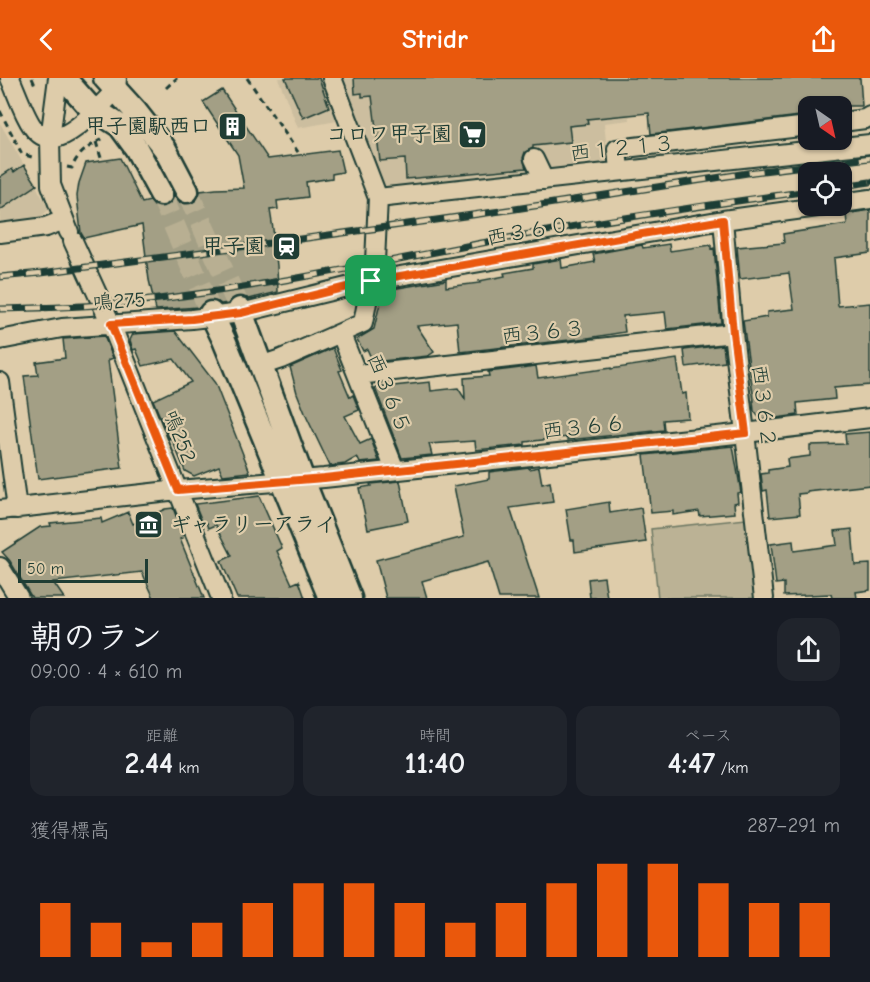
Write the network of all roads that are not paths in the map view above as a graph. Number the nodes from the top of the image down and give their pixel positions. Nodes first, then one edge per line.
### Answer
1 (10, 78) edge
2 (58, 78) edge
3 (64, 78) edge
4 (332, 78) edge
5 (113, 82) edge
6 (96, 110) junction
7 (870, 116) edge
8 (852, 121) edge
9 (798, 127) edge
10 (50, 139) junction
11 (870, 144) edge
12 (534, 159) dead end
13 (619, 171) junction
14 (544, 180) junction
15 (187, 192) tunnel mouth
16 (162, 194) tunnel mouth
17 (378, 198) junction
18 (870, 199) edge
19 (852, 202) edge
20 (798, 210) edge
21 (723, 220) junction
22 (69, 231) junction
23 (0, 234) edge
24 (371, 281) junction
25 (240, 311) junction
26 (212, 315) junction
27 (111, 324) junction
28 (733, 333) junction
29 (340, 334) junction
30 (0, 340) edge
31 (260, 366) junction
32 (358, 375) junction
33 (0, 382) edge
34 (870, 418) edge
35 (746, 433) junction
36 (395, 470) junction
37 (293, 481) junction
38 (178, 490) junction
39 (9, 509) edge
40 (0, 567) edge
41 (19, 598) edge
42 (221, 598) edge
43 (330, 598) edge
44 (350, 598) edge
45 (764, 598) edge

1 - 10 street
2 - 10 street, 鳴252
3 - 6 main road
4 - 17 street
5 - 6 street
5 - 15 main road
6 - 10 street
6 - 16 main road
7 - 8 street
9 - 13 street
10 - 22 street, 鳴252
11 - 13 street, 西１２１３
12 - 14 street
13 - 14 street, 西１２１３
14 - 17 street, 西１２１３
17 - 24 street
18 - 19 street
20 - 21 street, 西３６０
21 - 24 street, 西３６０
21 - 28 street, 西３６２
22 - 23 street
22 - 27 street, 鳴252
24 - 25 street, 西３６０
24 - 29 street
25 - 26 street, 鳴275
25 - 31 main road
26 - 27 street, 鳴275
26 - 37 main road
27 - 30 street, 鳴275
27 - 38 street, 鳴252
28 - 32 street, 西３６３
28 - 35 street, 西３６２
29 - 31 street
29 - 32 street, 西３６５
31 - 37 main road
32 - 36 street, 西３６５
33 - 39 street
34 - 35 street, 西３６６
35 - 36 street, 西３６６
35 - 45 street, 西３６２
36 - 37 street, 西３６６
37 - 38 street, 西３６６
37 - 43 main road
37 - 44 main road
38 - 39 street, 西３６６
38 - 42 street, 鳴252
40 - 41 street

